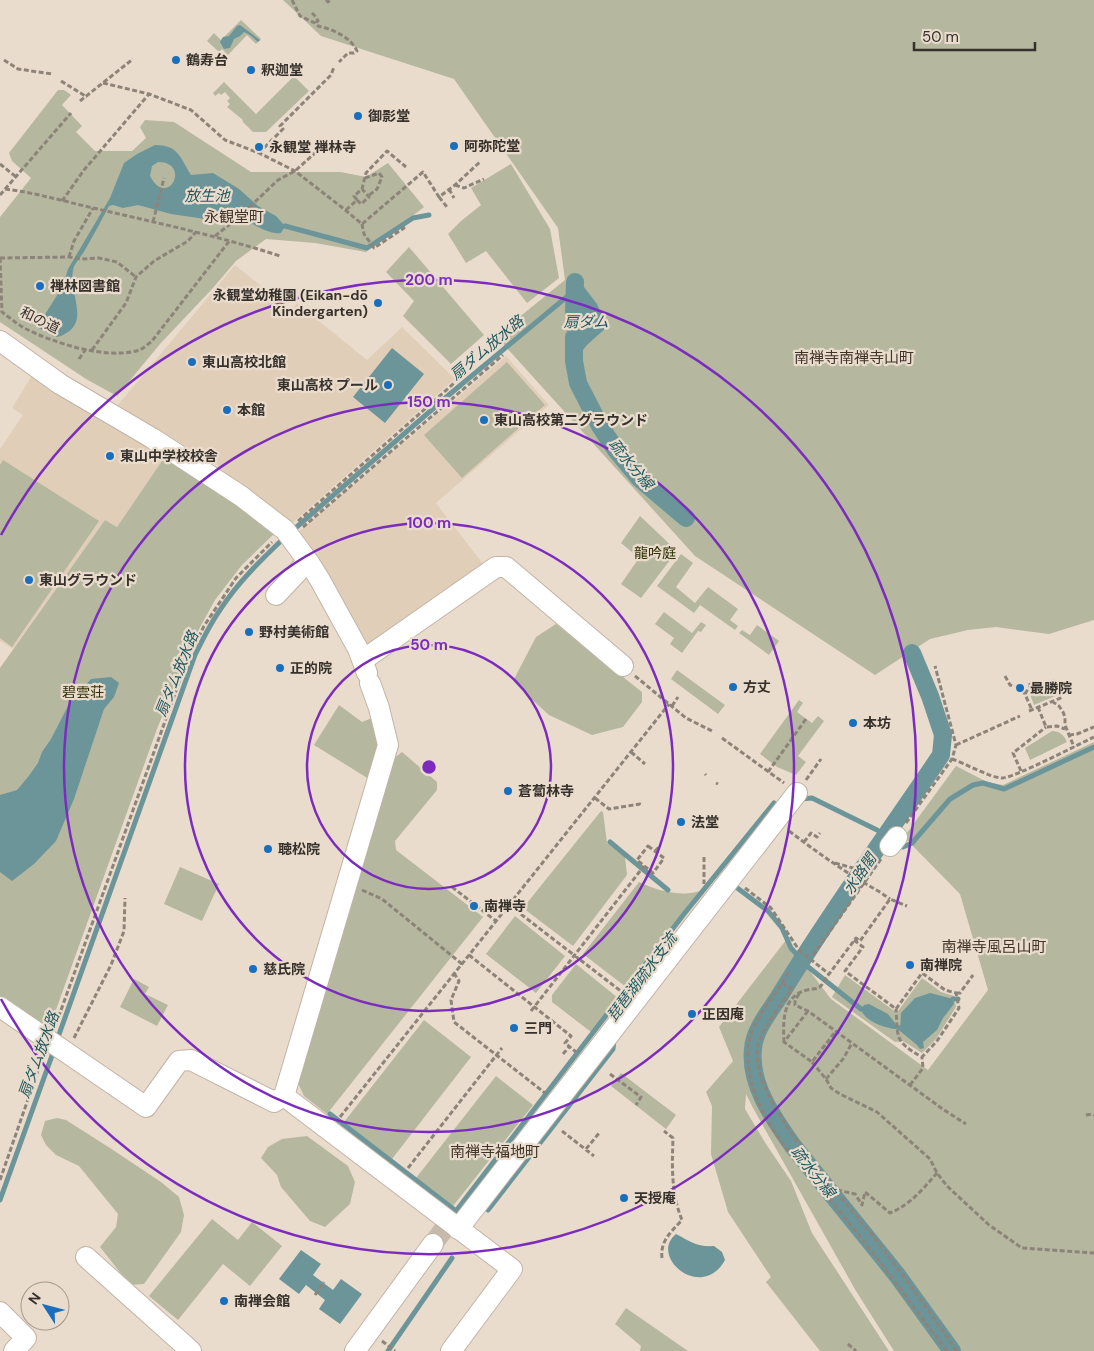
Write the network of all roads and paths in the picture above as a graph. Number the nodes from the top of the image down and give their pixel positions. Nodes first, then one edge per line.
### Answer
1 (292, 0) edge
2 (326, 0) edge
3 (330, 0) edge
4 (312, 13) dead end
5 (316, 23) junction
6 (133, 59) dead end
7 (4, 60) dead end
8 (339, 62) dead end
9 (334, 66) dead end
10 (52, 74) dead end
11 (61, 81) dead end
12 (103, 83) junction
13 (149, 94) junction
14 (87, 97) junction
15 (80, 101) dead end
16 (71, 113) dead end
17 (324, 144) dead end
18 (258, 153) junction
19 (481, 161) dead end
20 (0, 164) edge
21 (406, 167) dead end
22 (295, 171) junction
23 (15, 176) junction
24 (164, 178) dead end
25 (365, 178) junction
26 (484, 179) dead end
27 (456, 185) junction
28 (5, 189) junction
29 (362, 189) junction
30 (448, 190) junction
31 (0, 195) edge
32 (368, 196) junction
33 (439, 197) junction
34 (454, 198) dead end
35 (358, 200) junction
36 (62, 201) junction
37 (447, 207) dead end
38 (94, 208) junction
39 (346, 210) junction
40 (153, 222) junction
41 (362, 224) junction
42 (402, 225) dead end
43 (196, 232) junction
44 (214, 236) junction
45 (230, 240) junction
46 (280, 256) dead end
47 (69, 257) junction
48 (0, 258) edge
49 (136, 277) junction
50 (86, 349) junction
51 (3, 350) edge
52 (92, 351) junction
53 (503, 355) dead end
54 (79, 359) dead end
55 (460, 378) dead end
56 (288, 534) junction
57 (308, 561) junction
58 (276, 595) dead end
59 (623, 666) joint
60 (935, 666) dead end
61 (367, 672) junction
62 (1006, 676) dead end
63 (1030, 683) dead end
64 (1025, 694) junction
65 (1062, 696) dead end
66 (678, 697) dead end
67 (1052, 701) junction
68 (670, 705) junction
69 (1038, 708) junction
70 (1020, 716) dead end
71 (806, 719) dead end
72 (1094, 727) edge
73 (1046, 728) junction
74 (1066, 729) junction
75 (712, 731) dead end
76 (1069, 735) junction
77 (1094, 737) edge
78 (722, 738) dead end
79 (956, 745) junction
80 (1074, 747) junction
81 (631, 752) junction
82 (821, 759) dead end
83 (952, 759) junction
84 (645, 764) dead end
85 (768, 772) junction
86 (1021, 772) junction
87 (797, 792) junction
88 (595, 798) junction
89 (642, 806) dead end
90 (785, 828) dead end
91 (820, 833) dead end
92 (804, 842) junction
93 (659, 847) dead end
94 (656, 851) junction
95 (704, 857) dead end
96 (832, 862) junction
97 (644, 866) junction
98 (871, 873) junction
99 (863, 883) junction
100 (742, 886) dead end
101 (452, 887) dead end
102 (704, 888) dead end
103 (361, 890) dead end
104 (124, 898) dead end
105 (890, 899) junction
106 (509, 905) junction
107 (907, 906) dead end
108 (496, 921) junction
109 (854, 940) junction
110 (469, 955) junction
111 (813, 955) dead end
112 (574, 956) junction
113 (462, 964) junction
114 (790, 970) dead end
115 (454, 974) junction
116 (829, 974) junction
117 (973, 975) dead end
118 (783, 984) junction
119 (952, 986) dead end
120 (791, 989) junction
121 (948, 991) junction
122 (956, 993) junction
123 (798, 994) junction
124 (634, 1002) junction
125 (0, 1007) edge
126 (534, 1007) junction
127 (896, 1009) junction
128 (531, 1011) dead end
129 (808, 1011) junction
130 (836, 1031) junction
131 (784, 1042) junction
132 (852, 1043) junction
133 (57, 1045) junction
134 (569, 1047) junction
135 (502, 1048) dead end
136 (563, 1054) dead end
137 (496, 1056) junction
138 (922, 1057) junction
139 (588, 1061) junction
140 (812, 1062) junction
141 (610, 1074) dead end
142 (826, 1078) junction
143 (910, 1085) junction
144 (284, 1096) junction
145 (557, 1102) junction
146 (636, 1105) dead end
147 (1086, 1115) dead end
148 (1094, 1115) edge
149 (966, 1124) dead end
150 (329, 1131) junction
151 (562, 1131) dead end
152 (664, 1131) dead end
153 (600, 1132) dead end
154 (586, 1149) junction
155 (594, 1156) dead end
156 (937, 1173) junction
157 (0, 1180) edge
158 (397, 1182) junction
159 (836, 1190) junction
160 (446, 1231) junction
161 (1094, 1253) edge
162 (86, 1257) dead end
163 (662, 1258) dead end
164 (324, 1282) dead end
165 (315, 1295) dead end
166 (0, 1312) edge
167 (848, 1344) dead end
168 (388, 1346) dead end
169 (394, 1350) edge
170 (14, 1351) edge
171 (191, 1351) edge
172 (355, 1351) edge
173 (451, 1351) edge
174 (856, 1351) edge
175 (946, 1351) edge
176 (957, 1351) edge

1 - 5 path
2 - 3 path
4 - 5 path
5 - 8 path
6 - 12 path
7 - 10 path
9 - 18 path
11 - 14 path
12 - 13 path
12 - 14 path
13 - 18 path
13 - 36 path
14 - 15 path
16 - 23 path
17 - 22 path
18 - 22 path
19 - 27 path
20 - 23 path
21 - 25 path
22 - 39 path
22 - 44 path
23 - 28 path
24 - 40 path
25 - 29 path
25 - 32 path
26 - 27 path
27 - 30 path
28 - 31 path
28 - 36 path
29 - 32 path
29 - 35 path
30 - 33 path
30 - 34 path
32 - 35 path
33 - 37 path
33 - 41 path
35 - 39 path
36 - 38 path
38 - 40 path
38 - 47 path
39 - 41 path
40 - 43 path
41 - 42 path
43 - 44 path
43 - 49 path
44 - 45 path
45 - 46 path
45 - 52 path, 和の道
47 - 48 path
47 - 49 path
48 - 50 path, 和の道
49 - 52 path
50 - 52 path, 和の道
50 - 54 path
51 - 56 street
53 - 56 path
55 - 56 path
56 - 57 street
56 - 133 path
57 - 58 street
57 - 61 street
59 - 61 street
59 - 68 path
60 - 79 path
61 - 144 street
62 - 64 path
63 - 64 path
64 - 69 path
65 - 67 path
66 - 68 path
67 - 69 path
67 - 74 path
68 - 75 path
68 - 81 path
69 - 73 path
70 - 79 path
71 - 85 path
72 - 76 path
73 - 74 path
73 - 86 path
74 - 76 path
76 - 80 path
77 - 80 path
78 - 85 path
79 - 83 path
80 - 86 path
81 - 84 path
81 - 88 path
82 - 87 path
83 - 86 path
83 - 98 path
85 - 87 path
87 - 124 street
88 - 89 path
88 - 106 path
90 - 92 path
91 - 92 path
92 - 96 path
93 - 94 path
94 - 97 path
94 - 97 path
95 - 102 path
96 - 98 path
96 - 99 path
97 - 112 path
98 - 99 path
99 - 105 path
99 - 111 path
100 - 116 path
101 - 108 path
103 - 113 path
104 - 133 path
105 - 107 path
105 - 109 path
106 - 108 path
106 - 112 path
108 - 110 path
109 - 116 path
109 - 127 path
110 - 113 path
110 - 126 path
112 - 124 path
112 - 126 path
113 - 115 path
114 - 118 path
115 - 137 path
115 - 150 path
116 - 123 path
117 - 122 path
118 - 120 path
118 - 175 path
119 - 121 path
120 - 123 path
120 - 159 path
121 - 122 path
121 - 127 path
122 - 138 path
123 - 129 path
123 - 131 path
124 - 139 street
125 - 133 street
126 - 128 path
126 - 134 path
127 - 138 path
129 - 130 path
129 - 131 path
130 - 132 path
130 - 140 path
131 - 140 path
132 - 142 path
132 - 143 path
133 - 144 street
133 - 157 path
134 - 136 path
134 - 139 path
135 - 137 path
137 - 145 path
137 - 158 path
138 - 143 path
139 - 145 street
140 - 142 path
141 - 146 path
142 - 156 path
143 - 149 path
144 - 150 street
145 - 160 street
147 - 148 path
150 - 158 street
151 - 154 path
152 - 163 path
153 - 154 path
154 - 155 path
156 - 159 path
156 - 161 path
158 - 160 street
159 - 176 path
160 - 172 street
160 - 173 street
162 - 171 street
164 - 165 path
166 - 170 street
167 - 174 path
168 - 169 path

